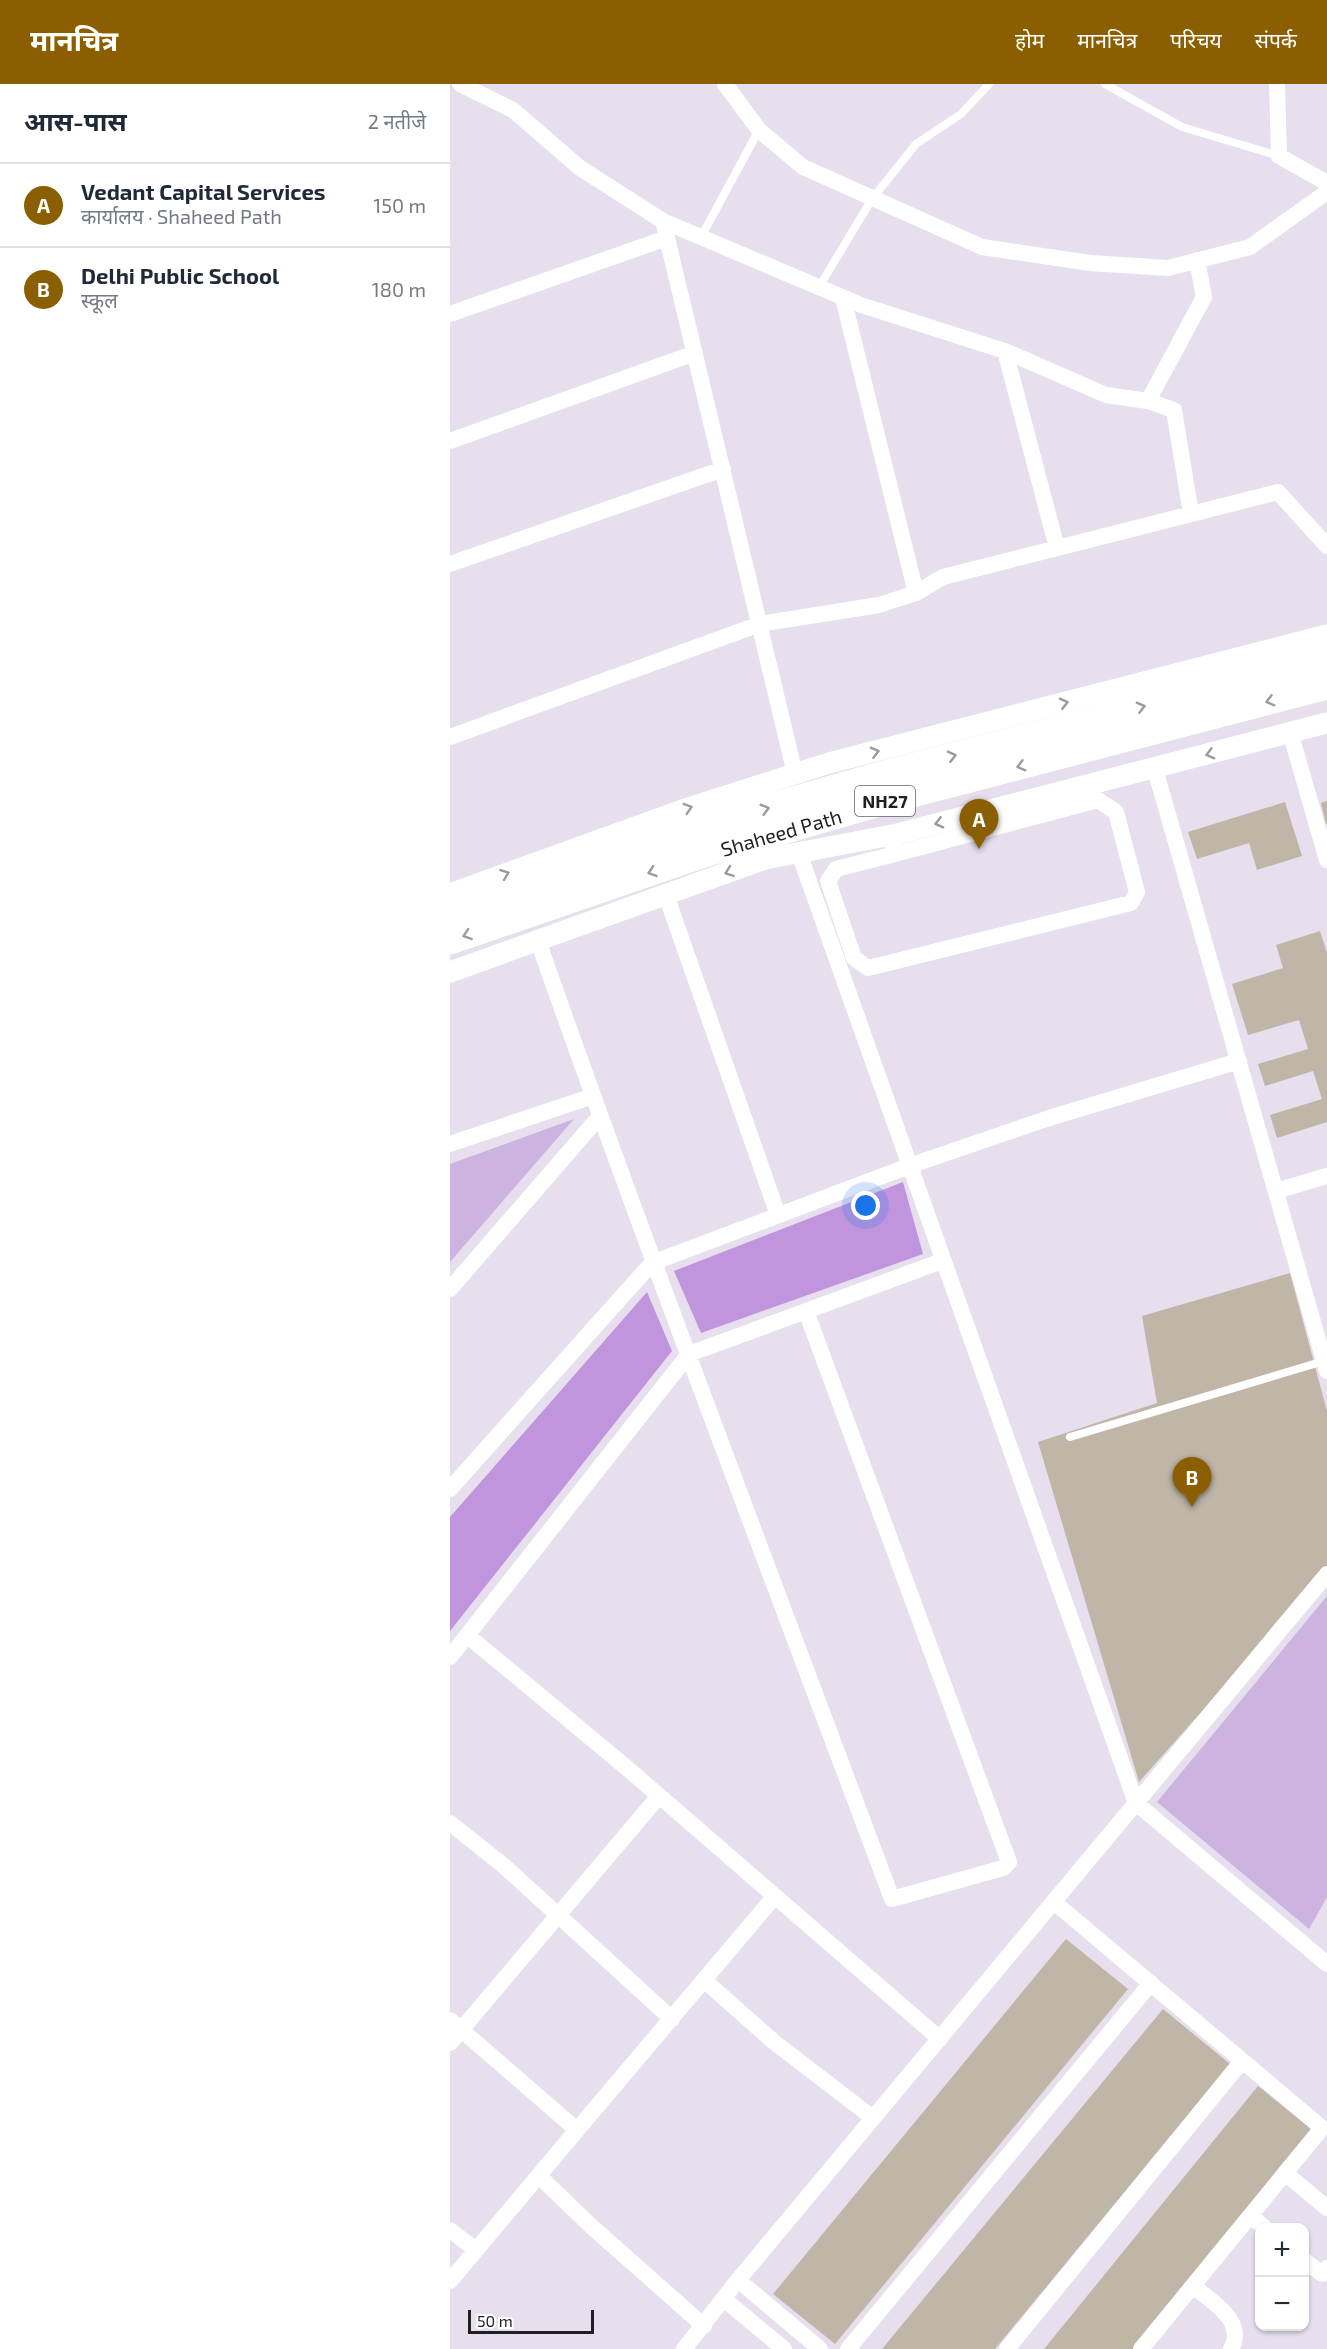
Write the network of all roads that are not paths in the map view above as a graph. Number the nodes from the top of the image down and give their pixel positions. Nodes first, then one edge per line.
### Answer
1 (460, 84) edge
2 (725, 84) edge
3 (989, 84) edge
4 (1105, 84) edge
5 (1277, 84) edge
6 (759, 130) junction
7 (1279, 156) junction
8 (1327, 183) edge
9 (1327, 192) edge
10 (872, 199) junction
11 (665, 229) junction
12 (701, 237) junction
13 (1197, 260) junction
14 (819, 287) junction
15 (843, 298) junction
16 (450, 314) edge
17 (1005, 351) junction
18 (695, 354) junction
19 (1148, 401) junction
20 (450, 441) edge
21 (723, 469) junction
22 (1191, 514) junction
23 (1327, 546) edge
24 (1056, 548) junction
25 (450, 564) edge
26 (916, 593) junction
27 (760, 624) junction
28 (1327, 635) edge
29 (1327, 659) edge
30 (1327, 686) edge
31 (1327, 723) edge
32 (1290, 732) junction
33 (450, 737) edge
34 (1155, 769) junction
35 (795, 774) junction
36 (1014, 813) junction
37 (893, 845) junction
38 (799, 853) junction
39 (1327, 860) edge
40 (450, 894) edge
41 (666, 895) junction
42 (450, 913) edge
43 (450, 941) edge
44 (538, 941) junction
45 (450, 972) edge
46 (1239, 1061) junction
47 (592, 1096) junction
48 (600, 1116) junction
49 (450, 1144) edge
50 (909, 1166) junction
51 (1327, 1176) edge
52 (1276, 1191) junction
53 (778, 1215) junction
54 (942, 1261) junction
55 (652, 1263) junction
56 (450, 1289) edge
57 (806, 1311) junction
58 (689, 1354) junction
59 (1326, 1366) edge
60 (1070, 1437) dead end
61 (450, 1489) edge
62 (1327, 1574) edge
63 (468, 1636) junction
64 (450, 1657) edge
65 (659, 1796) junction
66 (1136, 1803) junction
67 (450, 1823) edge
68 (775, 1896) junction
69 (1054, 1902) junction
70 (557, 1913) junction
71 (1327, 1964) edge
72 (704, 1980) junction
73 (1150, 1983) junction
74 (672, 2019) junction
75 (455, 2025) edge
76 (940, 2039) junction
77 (450, 2043) edge
78 (1242, 2061) junction
79 (873, 2118) junction
80 (1326, 2129) edge
81 (577, 2130) junction
82 (1285, 2173) junction
83 (539, 2175) junction
84 (1327, 2208) edge
85 (1251, 2216) junction
86 (1259, 2223) edge
87 (450, 2230) edge
88 (476, 2250) junction
89 (1309, 2263) edge
90 (1327, 2268) edge
91 (738, 2280) junction
92 (450, 2281) edge
93 (1193, 2286) junction
94 (725, 2300) junction
95 (704, 2326) junction
96 (1144, 2348) edge
97 (684, 2349) edge
98 (784, 2349) edge
99 (820, 2349) edge
100 (848, 2349) edge
101 (1007, 2349) edge
102 (1231, 2349) edge

1 - 11 street
2 - 6 street
3 - 10 lane
4 - 7 lane
5 - 7 street
6 - 10 street
6 - 12 lane
7 - 8 street
9 - 13 street
10 - 13 street
10 - 14 lane
11 - 12 street
11 - 16 street
11 - 18 street
12 - 14 street
13 - 19 street
14 - 15 street
15 - 17 street
15 - 26 street
17 - 19 street
17 - 24 street
18 - 20 street
18 - 21 street
19 - 22 street
21 - 25 street
21 - 27 street
22 - 23 street
22 - 24 street
24 - 26 street
26 - 27 street
27 - 33 street
27 - 35 street
35 -> 28 street
42 -> 29 highway, Shaheed Path / NH27
30 -> 43 highway, Shaheed Path / NH27
31 - 32 street
32 -> 34 street
32 - 39 street
34 - 36 street
34 - 46 street
40 -> 35 street
36 - 37 street
36 - 37 street
37 - 38 street
38 -> 41 street
38 - 50 street
41 - 44 street
41 - 53 street
44 - 45 street
44 - 47 street
46 - 50 street
46 - 52 street
47 - 48 street
47 - 49 street
48 - 55 street
48 - 56 street
50 - 53 street
50 - 54 street
51 - 52 street
52 - 59 street
53 - 55 street
54 - 57 street
54 - 66 street
55 - 58 street
55 - 61 street
57 - 58 street
57 - 58 street
58 - 63 street
59 - 60 lane
62 - 66 street
63 - 64 street
63 - 65 street
65 - 68 street
65 - 70 street
66 - 69 street
66 - 71 street
67 - 70 street
68 - 72 street
68 - 76 street
69 - 73 street
69 - 76 street
70 - 74 street
70 - 75 street
72 - 74 street
72 - 79 street
73 - 78 street
73 - 100 street
74 - 81 street
75 - 77 street
75 - 81 street
76 - 79 street
78 - 80 street
78 - 101 street
79 - 91 street
80 - 82 street
81 - 83 street
82 - 84 street
82 - 85 street
83 - 88 street
83 - 95 street
85 - 86 street
85 - 93 street
87 - 88 street
88 - 92 street
89 - 90 street
91 - 94 street
91 - 99 street
93 - 96 street
93 - 102 street
94 - 95 street
94 - 98 street
95 - 97 street

